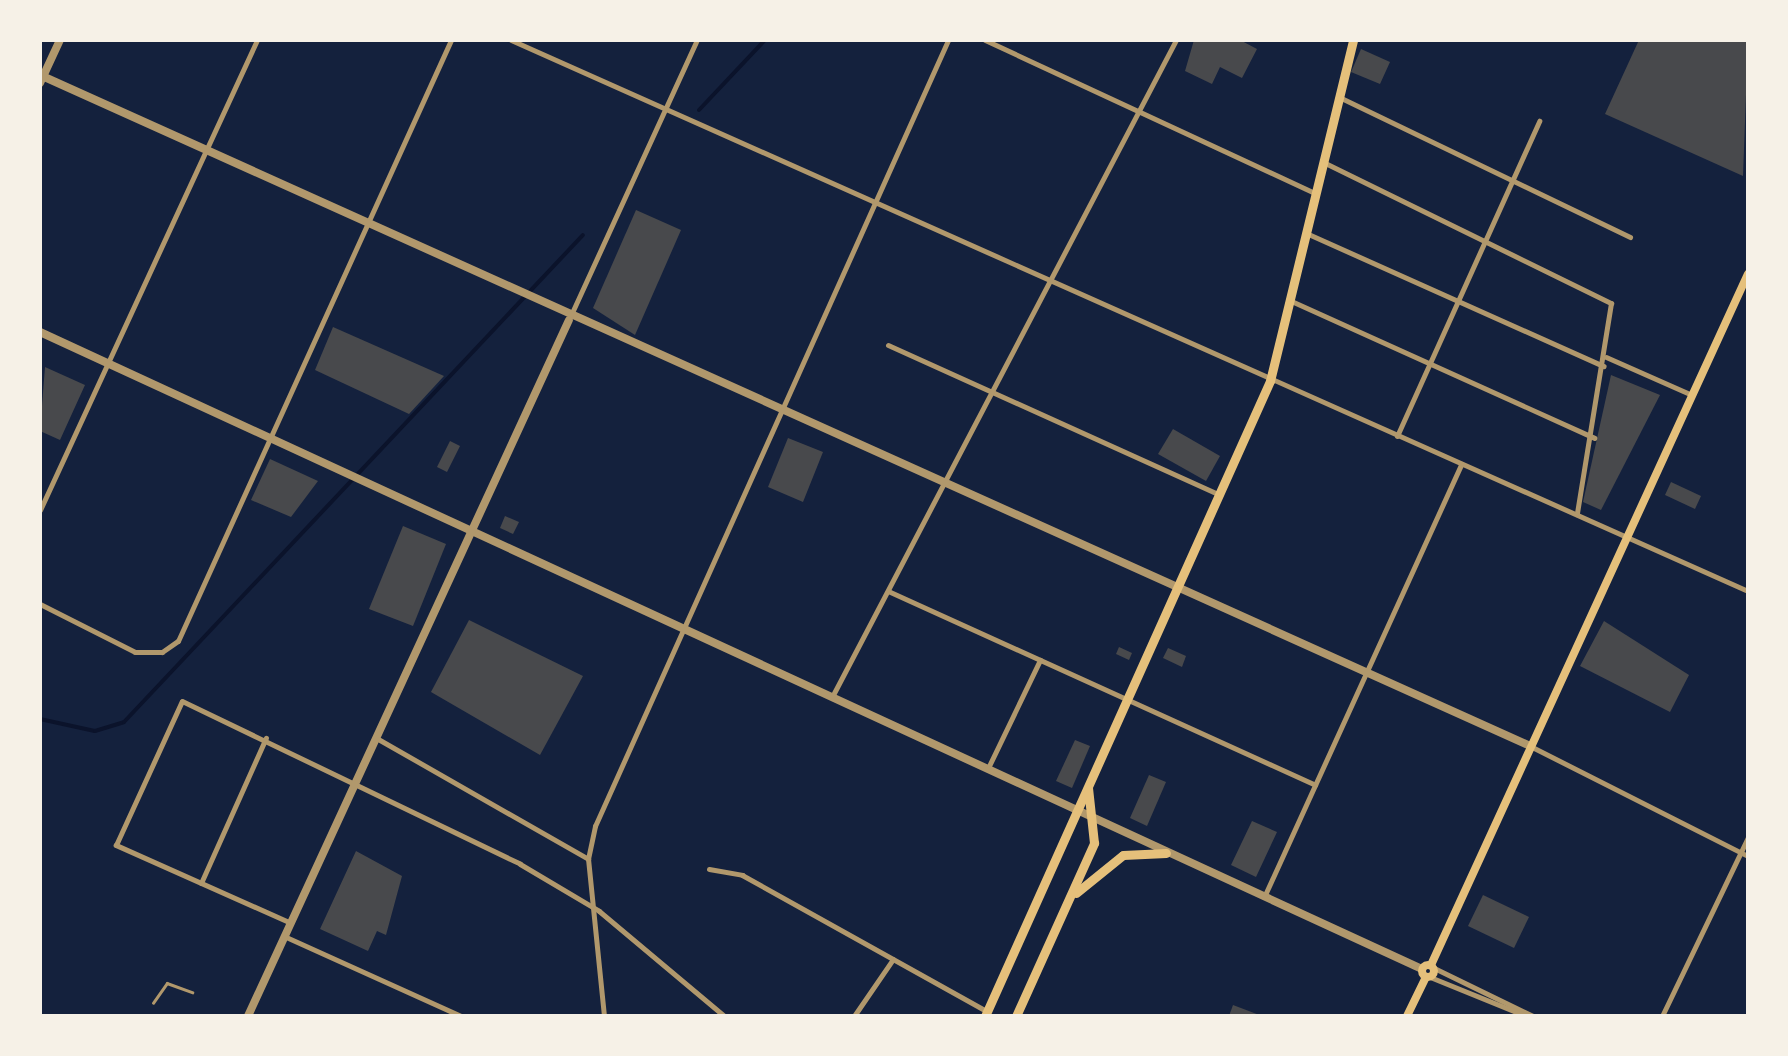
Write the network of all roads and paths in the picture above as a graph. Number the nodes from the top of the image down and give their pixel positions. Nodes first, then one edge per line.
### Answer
1 (60, 40) edge
2 (257, 40) edge
3 (451, 40) edge
4 (511, 40) edge
5 (697, 40) edge
6 (948, 40) edge
7 (985, 40) edge
8 (1176, 40) edge
9 (1352, 40) edge
10 (41, 78) edge
11 (1339, 97) junction
12 (666, 109) junction
13 (1139, 111) junction
14 (1539, 121) dead end
15 (205, 151) junction
16 (1323, 162) junction
17 (1513, 180) junction
18 (1316, 193) junction
19 (878, 204) junction
20 (366, 225) junction
21 (1306, 233) junction
22 (1630, 236) dead end
23 (1486, 241) junction
24 (1748, 274) edge
25 (1050, 282) junction
26 (1290, 300) junction
27 (1459, 301) junction
28 (569, 320) junction
29 (40, 332) edge
30 (888, 345) dead end
31 (1606, 357) junction
32 (106, 364) junction
33 (1432, 364) junction
34 (1605, 366) junction
35 (1270, 381) junction
36 (993, 389) junction
37 (1692, 395) junction
38 (786, 418) junction
39 (1397, 436) junction
40 (268, 438) junction
41 (1594, 438) junction
42 (1461, 464) junction
43 (944, 484) junction
44 (1222, 496) junction
45 (40, 510) edge
46 (1576, 514) junction
47 (472, 532) junction
48 (1627, 536) junction
49 (1179, 590) junction
50 (888, 591) junction
51 (1748, 592) edge
52 (40, 604) edge
53 (690, 629) junction
54 (1040, 660) junction
55 (1367, 673) junction
56 (834, 693) junction
57 (1127, 699) junction
58 (266, 738) junction
59 (376, 738) junction
60 (1530, 746) junction
61 (988, 768) junction
62 (358, 779) junction
63 (1316, 784) junction
64 (1088, 786) junction
65 (1077, 810) junction
66 (1092, 818) junction
67 (1748, 836) edge
68 (1166, 853) junction
69 (1744, 854) edge
70 (588, 859) junction
71 (709, 869) dead end
72 (201, 883) junction
73 (1264, 897) junction
74 (1070, 899) junction
75 (599, 911) junction
76 (291, 923) junction
77 (284, 937) junction
78 (893, 959) junction
79 (1428, 971) junction
80 (192, 992) dead end
81 (154, 1003) dead end
82 (987, 1014) edge
83 (248, 1016) edge
84 (461, 1016) edge
85 (604, 1016) edge
86 (724, 1016) edge
87 (854, 1016) edge
88 (1016, 1016) edge
89 (1407, 1016) edge
90 (1530, 1016) edge
91 (1662, 1016) edge

1 - 10 street
2 - 15 street
3 - 20 street
4 - 12 street
5 - 12 street
6 - 19 street
7 - 13 street
8 - 13 street
9 - 11 main road
10 - 15 street
11 - 16 main road
11 - 17 street
12 - 19 street
12 - 28 street
13 - 18 street
13 - 25 street
14 - 17 street
15 - 20 street
15 - 32 street
16 - 18 main road
16 - 23 street
17 - 22 street
17 - 23 street
18 - 21 main road
19 - 25 street
19 - 38 street
20 - 28 street
20 - 40 street
21 - 26 main road
21 - 27 street
23 - 27 street
23 - 31 street
24 - 37 main road
25 - 35 street
25 - 36 street
26 - 33 street
26 - 35 main road
27 - 33 street
27 - 34 street
28 - 38 street
28 - 47 street
29 - 32 street
30 - 36 street
31 - 34 street
31 - 37 street
32 - 40 street
32 - 45 street
33 - 39 street
33 - 41 street
34 - 41 street
35 - 39 street
35 - 44 main road
36 - 43 street
36 - 44 street
37 - 48 main road
38 - 43 street
38 - 53 street
39 - 42 street
40 - 47 street
40 - 52 street
41 - 46 street
42 - 46 street
42 - 55 street
43 - 49 street
43 - 50 street
44 - 49 main road
46 - 48 street
47 - 53 street
47 - 59 street
48 - 51 street
48 - 60 main road
49 - 55 street
49 - 57 main road
50 - 54 street
50 - 56 street
53 - 56 street
53 - 70 street
54 - 57 street
54 - 61 street
55 - 60 street
55 - 63 street
56 - 61 street
57 - 63 street
57 - 64 main road
58 - 62 street
58 - 72 street
58 - 72 street
59 - 62 street
59 - 70 street
60 - 69 street
60 - 79 main road
61 - 65 street
62 - 75 street
62 - 76 street
63 - 73 street
64 - 65 main road
64 - 66 main road
65 - 66 street
65 - 82 main road
66 - 68 street
66 - 74 main road
67 - 69 street
68 - 73 street
68 - 74 main road
69 - 91 street
70 - 75 street
71 - 78 street
72 - 76 street
73 - 79 street
74 - 88 main road
75 - 85 street
75 - 86 street
76 - 77 street
77 - 83 street
77 - 84 street
78 - 82 street
78 - 87 street
79 - 89 main road
79 - 90 street
80 - 81 lane

